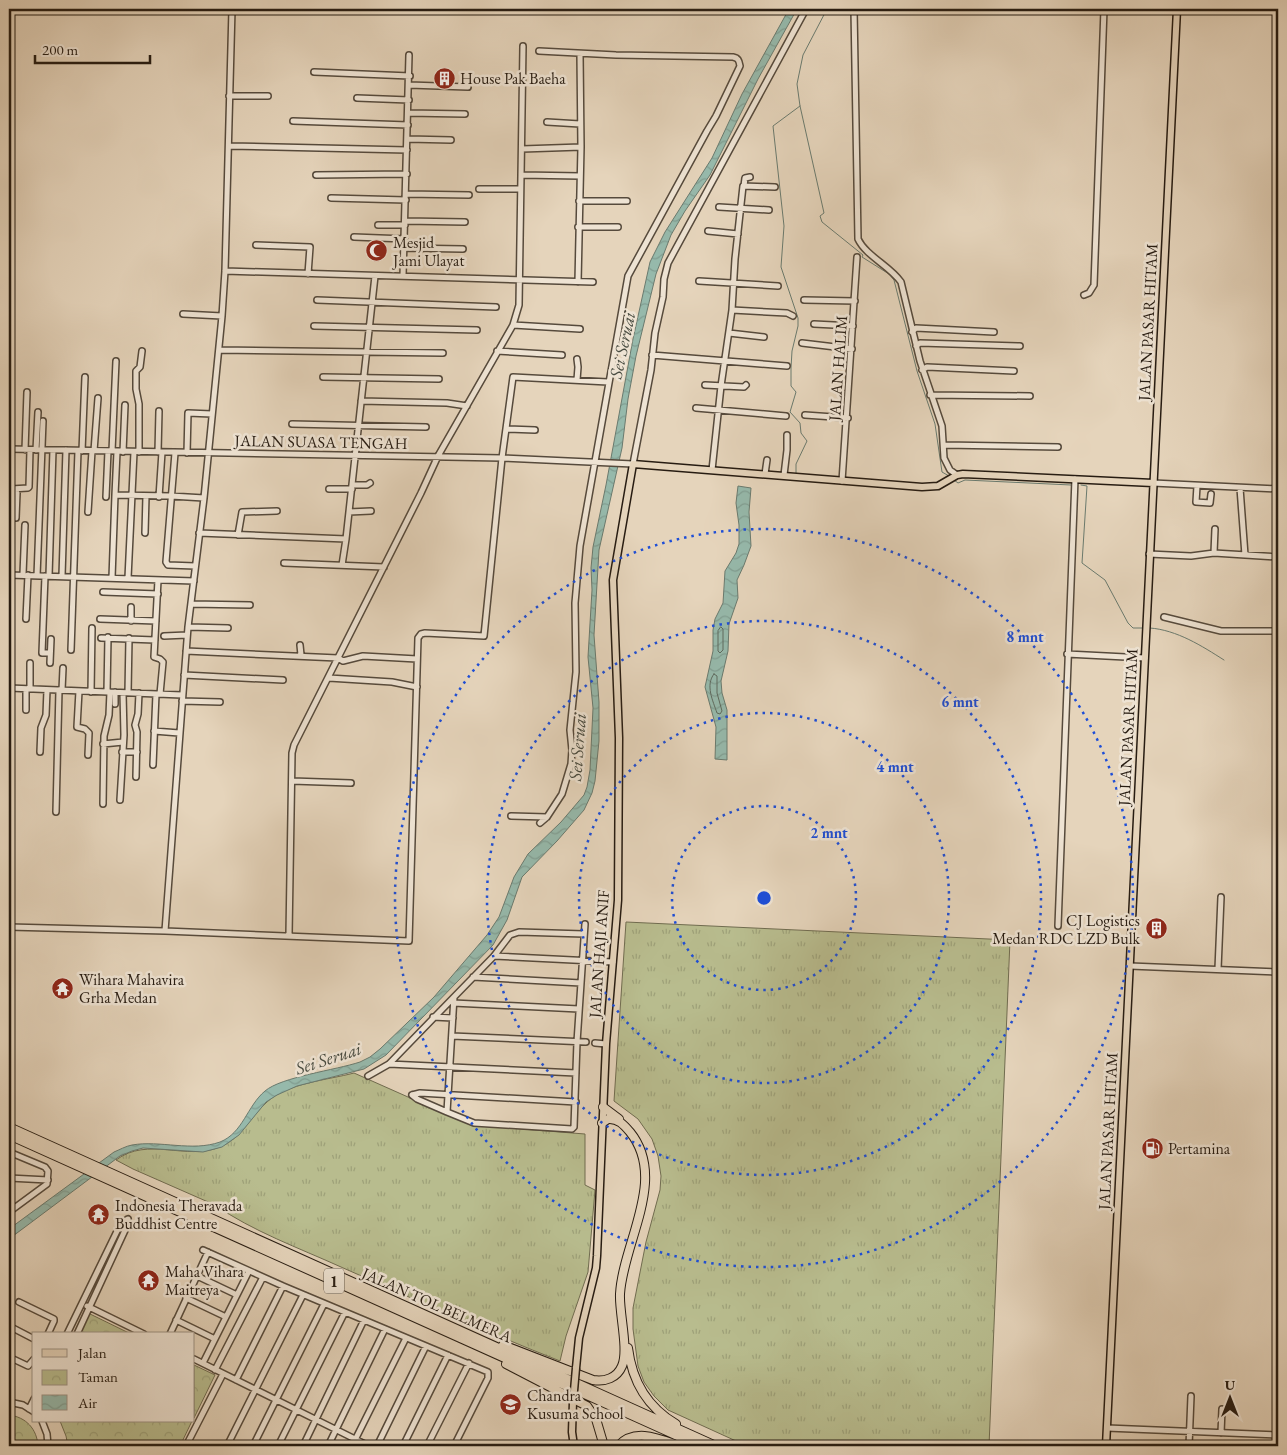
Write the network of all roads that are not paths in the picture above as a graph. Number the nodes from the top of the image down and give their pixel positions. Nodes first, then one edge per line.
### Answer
1 (232, 9) edge
2 (806, 9) edge
3 (854, 9) edge
4 (1104, 9) edge
5 (1178, 9) edge
6 (523, 46) dead end
7 (539, 51) dead end
8 (580, 54) junction
9 (409, 55) dead end
10 (314, 72) dead end
11 (410, 76) junction
12 (409, 85) junction
13 (468, 87) dead end
14 (229, 96) junction
15 (268, 96) dead end
16 (357, 98) dead end
17 (409, 100) junction
18 (408, 113) junction
19 (466, 114) dead end
20 (293, 122) dead end
21 (547, 122) dead end
22 (580, 124) junction
23 (408, 125) junction
24 (408, 139) junction
25 (452, 140) dead end
26 (229, 146) junction
27 (581, 147) junction
28 (522, 149) junction
29 (408, 150) junction
30 (407, 174) junction
31 (316, 175) dead end
32 (521, 175) junction
33 (580, 176) junction
34 (750, 177) dead end
35 (744, 186) junction
36 (775, 187) dead end
37 (479, 189) dead end
38 (520, 189) junction
39 (406, 194) junction
40 (469, 195) dead end
41 (331, 198) dead end
42 (406, 200) junction
43 (579, 201) junction
44 (627, 201) dead end
45 (719, 207) dead end
46 (741, 209) junction
47 (769, 210) dead end
48 (465, 222) dead end
49 (405, 223) junction
50 (378, 225) dead end
51 (578, 227) junction
52 (618, 227) dead end
53 (708, 231) dead end
54 (738, 234) junction
55 (354, 237) dead end
56 (405, 239) junction
57 (256, 246) dead end
58 (404, 248) junction
59 (463, 249) dead end
60 (857, 257) dead end
61 (225, 271) junction
62 (308, 274) junction
63 (375, 276) junction
64 (403, 276) junction
65 (518, 280) junction
66 (699, 281) dead end
67 (578, 282) junction
68 (593, 282) dead end
69 (734, 284) junction
70 (778, 286) dead end
71 (1084, 295) dead end
72 (317, 300) dead end
73 (804, 300) dead end
74 (854, 301) junction
75 (371, 302) junction
76 (496, 307) dead end
77 (732, 310) junction
78 (183, 314) dead end
79 (222, 316) junction
80 (793, 316) dead end
81 (513, 324) junction
82 (814, 324) dead end
83 (314, 326) dead end
84 (853, 326) junction
85 (368, 327) junction
86 (580, 328) dead end
87 (477, 330) dead end
88 (912, 332) junction
89 (994, 332) dead end
90 (729, 333) junction
91 (764, 337) dead end
92 (802, 343) dead end
93 (916, 346) junction
94 (1020, 346) dead end
95 (852, 349) junction
96 (219, 350) junction
97 (142, 351) dead end
98 (497, 351) junction
99 (366, 352) junction
100 (443, 353) dead end
101 (562, 355) dead end
102 (652, 355) junction
103 (576, 359) dead end
104 (116, 360) dead end
105 (725, 360) junction
106 (788, 366) dead end
107 (11, 368) dead end
108 (922, 370) junction
109 (1014, 371) dead end
110 (363, 376) junction
111 (85, 377) dead end
112 (323, 377) dead end
113 (439, 379) dead end
114 (577, 380) junction
115 (608, 382) junction
116 (705, 384) dead end
117 (746, 385) dead end
118 (721, 386) junction
119 (27, 392) dead end
120 (930, 395) junction
121 (1030, 396) dead end
122 (98, 398) dead end
123 (361, 401) junction
124 (124, 405) dead end
125 (464, 405) junction
126 (696, 408) dead end
127 (718, 410) junction
128 (159, 411) dead end
129 (38, 412) dead end
130 (210, 414) junction
131 (805, 415) dead end
132 (786, 416) dead end
133 (848, 418) junction
134 (9, 421) edge
135 (43, 421) dead end
136 (292, 424) dead end
137 (358, 426) junction
138 (426, 427) dead end
139 (506, 429) junction
140 (535, 430) dead end
141 (787, 436) dead end
142 (944, 444) junction
143 (1058, 447) dead end
144 (9, 449) edge
145 (33, 450) junction
146 (53, 450) junction
147 (66, 450) junction
148 (80, 451) junction
149 (93, 451) junction
150 (115, 452) junction
151 (137, 452) junction
152 (160, 452) junction
153 (175, 453) junction
154 (186, 453) junction
155 (208, 453) junction
156 (355, 455) junction
157 (438, 456) junction
158 (502, 458) junction
159 (767, 460) dead end
160 (594, 461) junction
161 (633, 464) junction
162 (712, 470) junction
163 (765, 474) junction
164 (784, 475) junction
165 (954, 478) junction
166 (1075, 479) junction
167 (842, 480) junction
168 (370, 483) dead end
169 (1153, 483) junction
170 (1197, 486) junction
171 (352, 487) junction
172 (1240, 488) junction
173 (329, 489) dead end
174 (1278, 490) edge
175 (10, 492) edge
176 (1212, 494) dead end
177 (115, 495) junction
178 (132, 496) junction
179 (146, 496) junction
180 (159, 496) junction
181 (171, 496) junction
182 (106, 497) dead end
183 (204, 498) junction
184 (371, 511) dead end
185 (88, 512) dead end
186 (277, 512) dead end
187 (349, 512) junction
188 (16, 518) dead end
189 (25, 525) dead end
190 (1215, 529) dead end
191 (145, 533) dead end
192 (199, 533) junction
193 (238, 535) junction
194 (346, 539) junction
195 (1214, 553) junction
196 (1150, 554) junction
197 (1245, 555) junction
198 (1278, 557) edge
199 (284, 563) dead end
200 (342, 565) junction
201 (195, 566) junction
202 (384, 567) junction
203 (9, 574) edge
204 (25, 574) junction
205 (37, 576) junction
206 (47, 576) junction
207 (62, 576) junction
208 (74, 577) junction
209 (112, 578) junction
210 (128, 578) junction
211 (158, 580) junction
212 (194, 581) junction
213 (103, 592) dead end
214 (158, 594) junction
215 (191, 604) junction
216 (250, 605) dead end
217 (131, 607) dead end
218 (1164, 617) dead end
219 (26, 619) dead end
220 (100, 619) dead end
221 (131, 621) junction
222 (156, 621) junction
223 (188, 627) junction
224 (92, 628) dead end
225 (228, 628) dead end
226 (1278, 631) edge
227 (187, 635) junction
228 (164, 636) dead end
229 (108, 637) junction
230 (101, 638) dead end
231 (129, 638) junction
232 (51, 639) dead end
233 (155, 640) junction
234 (300, 645) dead end
235 (70, 650) dead end
236 (186, 652) junction
237 (50, 653) junction
238 (1067, 654) junction
239 (301, 655) junction
240 (338, 658) junction
241 (1145, 658) junction
242 (418, 659) junction
243 (50, 662) dead end
244 (30, 663) dead end
245 (63, 668) dead end
246 (184, 675) junction
247 (329, 678) junction
248 (283, 680) dead end
249 (417, 687) junction
250 (9, 688) edge
251 (28, 689) junction
252 (47, 690) junction
253 (61, 690) junction
254 (79, 691) junction
255 (91, 692) junction
256 (111, 692) junction
257 (126, 693) junction
258 (139, 694) junction
259 (158, 694) junction
260 (182, 698) junction
261 (220, 702) dead end
262 (115, 704) dead end
263 (26, 710) dead end
264 (154, 731) junction
265 (179, 733) junction
266 (123, 742) junction
267 (103, 744) junction
268 (40, 752) dead end
269 (122, 752) junction
270 (137, 752) junction
271 (88, 755) dead end
272 (153, 765) dead end
273 (136, 776) dead end
274 (292, 781) junction
275 (351, 783) dead end
276 (120, 800) dead end
277 (103, 804) dead end
278 (56, 812) dead end
279 (511, 816) dead end
280 (547, 817) junction
281 (540, 823) dead end
282 (1221, 897) dead end
283 (585, 924) dead end
284 (1058, 926) dead end
285 (9, 927) edge
286 (165, 931) junction
287 (584, 934) junction
288 (289, 935) junction
289 (494, 956) junction
290 (582, 960) junction
291 (613, 962) junction
292 (1130, 966) junction
293 (1218, 969) junction
294 (1278, 972) edge
295 (473, 977) junction
296 (580, 983) junction
297 (453, 1000) junction
298 (579, 1009) junction
299 (433, 1017) junction
300 (452, 1018) junction
301 (452, 1036) junction
302 (577, 1042) junction
303 (586, 1042) dead end
304 (595, 1043) dead end
305 (606, 1044) junction
306 (389, 1064) junction
307 (449, 1067) junction
308 (576, 1074) junction
309 (368, 1076) dead end
310 (448, 1094) junction
311 (576, 1102) junction
312 (603, 1107) junction
313 (447, 1112) junction
314 (602, 1124) junction
315 (9, 1127) edge
316 (9, 1135) edge
317 (9, 1152) edge
318 (86, 1166) junction
319 (105, 1174) junction
320 (9, 1178) edge
321 (48, 1180) junction
322 (9, 1205) edge
323 (18, 1205) junction
324 (9, 1212) edge
325 (101, 1262) junction
326 (109, 1264) junction
327 (249, 1271) junction
328 (197, 1276) junction
329 (263, 1277) junction
330 (283, 1286) junction
331 (237, 1295) junction
332 (304, 1295) junction
333 (186, 1298) junction
334 (19, 1302) dead end
335 (82, 1303) junction
336 (324, 1304) junction
337 (90, 1307) junction
338 (345, 1312) junction
339 (412, 1316) junction
340 (226, 1317) junction
341 (176, 1320) junction
342 (364, 1320) junction
343 (9, 1326) edge
344 (453, 1328) junction
345 (385, 1329) junction
346 (49, 1332) edge
347 (68, 1332) edge
348 (77, 1332) edge
349 (140, 1332) edge
350 (171, 1332) edge
351 (32, 1338) edge
352 (406, 1338) junction
353 (215, 1339) junction
354 (426, 1346) junction
355 (448, 1355) junction
356 (9, 1358) edge
357 (195, 1359) edge
358 (32, 1361) edge
359 (203, 1363) junction
360 (469, 1363) junction
361 (215, 1370) junction
362 (223, 1374) junction
363 (236, 1380) junction
364 (256, 1390) junction
365 (1191, 1396) dead end
366 (275, 1400) junction
367 (9, 1402) edge
368 (1222, 1409) dead end
369 (31, 1410) edge
370 (296, 1411) junction
371 (316, 1421) junction
372 (42, 1422) edge
373 (1107, 1428) junction
374 (336, 1430) junction
375 (1189, 1431) junction
376 (1221, 1433) junction
377 (1278, 1435) edge
378 (355, 1440) junction
379 (48, 1446) edge
380 (187, 1446) edge
381 (227, 1446) edge
382 (253, 1446) edge
383 (278, 1446) edge
384 (303, 1446) edge
385 (328, 1446) edge
386 (352, 1446) edge
387 (369, 1446) edge
388 (377, 1446) edge
389 (402, 1446) edge
390 (427, 1446) edge
391 (454, 1446) edge
392 (574, 1446) edge
393 (604, 1446) edge
394 (618, 1446) edge
395 (680, 1446) edge
396 (700, 1446) edge
397 (716, 1446) edge
398 (722, 1446) edge
399 (1106, 1446) edge
400 (1189, 1446) edge

1 - 14 street
2 - 102 street
3 - 88 street
4 - 71 street
5 - 169 main road, JALAN PASAR HITAM
6 - 28 street
7 - 8 street
8 - 22 street
8 - 115 street
9 - 11 street
10 - 11 street
11 - 12 street
12 - 13 street
12 - 17 street
14 - 15 street
14 - 26 street
16 - 17 street
17 - 18 street
18 - 19 street
18 - 23 street
20 - 23 street
21 - 22 street
22 - 27 street
23 - 24 street
24 - 25 street
24 - 29 street
26 - 29 street
26 - 61 street
27 - 28 street
27 - 33 street
28 - 32 street
29 - 30 street
30 - 31 street
30 - 39 street
32 - 33 street
32 - 38 street
33 - 43 street
34 - 35 street
35 - 36 street
35 - 46 street
37 - 38 street
38 - 65 street
39 - 40 street
39 - 42 street
41 - 42 street
42 - 49 street
43 - 44 street
43 - 51 street
45 - 46 street
46 - 47 street
46 - 54 street
48 - 49 street
49 - 50 street
49 - 56 street
51 - 52 street
51 - 67 street
53 - 54 street
54 - 69 street
55 - 56 street
56 - 58 street
57 - 62 street
58 - 59 street
58 - 64 street
60 - 74 street, JALAN HALIM
61 - 62 street
61 - 79 street
62 - 63 street
63 - 64 street
63 - 75 street
64 - 65 street
65 - 67 street
65 - 81 street
66 - 69 street
67 - 68 street
69 - 70 street
69 - 77 street
72 - 75 street
73 - 74 street
74 - 84 street, JALAN HALIM
75 - 76 street
75 - 85 street
77 - 80 street
77 - 90 street
78 - 79 street
79 - 96 street
81 - 86 street
81 - 98 street
82 - 84 street
83 - 85 street
84 - 95 street, JALAN HALIM
85 - 87 street
85 - 99 street
88 - 89 street
88 - 93 street
90 - 91 street
90 - 105 street
92 - 95 street
93 - 94 street
93 - 108 street
95 - 133 street, JALAN HALIM
96 - 99 street
96 - 130 street
97 - 151 street
98 - 101 street
98 - 125 street
99 - 100 street
99 - 110 street
102 - 105 street
102 - 161 street
103 - 114 street
104 - 150 street
105 - 106 street
105 - 118 street
107 - 134 street
108 - 109 street
108 - 120 street
110 - 112 street
110 - 113 street
110 - 123 street
111 - 148 street
114 - 115 street
114 - 139 street
115 - 160 street
116 - 118 street
117 - 118 street
118 - 127 street
119 - 145 street
120 - 121 street
120 - 142 street
122 - 149 street
123 - 125 street
123 - 137 street
124 - 150 street
125 - 157 street
126 - 127 street
127 - 132 street
127 - 162 street
128 - 152 street
129 - 145 street
130 - 154 street
130 - 155 street
131 - 133 street
133 - 167 street, JALAN HALIM
135 - 145 street
136 - 137 street
137 - 138 street
137 - 156 street
139 - 140 street
139 - 158 street
141 - 164 street
142 - 143 street
142 - 165 street
144 - 145 street, JALAN SUASA TENGAH
145 - 146 street, JALAN SUASA TENGAH
145 - 175 street
145 - 205 street
146 - 147 street, JALAN SUASA TENGAH
146 - 206 street
147 - 148 street, JALAN SUASA TENGAH
147 - 207 street
148 - 149 street, JALAN SUASA TENGAH
148 - 208 street
149 - 150 street, JALAN SUASA TENGAH
149 - 185 street
150 - 151 street, JALAN SUASA TENGAH
150 - 177 street
150 - 182 street
151 - 152 street, JALAN SUASA TENGAH
151 - 178 street
152 - 153 street, JALAN SUASA TENGAH
152 - 180 street
153 - 154 street, JALAN SUASA TENGAH
153 - 181 street
154 - 155 street, JALAN SUASA TENGAH
155 - 156 street, JALAN SUASA TENGAH
155 - 183 street
156 - 157 street, JALAN SUASA TENGAH
156 - 171 street
157 - 158 street, JALAN SUASA TENGAH
157 - 202 street
158 - 160 street, JALAN SUASA TENGAH
158 - 242 street
159 - 163 street
160 - 161 street, JALAN SUASA TENGAH
160 - 280 street
161 - 162 main road
161 - 291 main road, JALAN HAJI ANIF
162 - 163 main road
163 - 164 main road
164 - 167 main road
165 - 166 main road
165 - 167 main road
166 - 169 main road
166 - 238 street
168 - 171 street
169 - 170 street
169 - 196 main road, JALAN PASAR HITAM
170 - 172 street
170 - 176 street
171 - 173 street
171 - 187 street
172 - 174 street
172 - 197 street
175 - 188 street
177 - 178 street
177 - 209 street
178 - 179 street
178 - 210 street
179 - 180 street
179 - 191 street
180 - 181 street
181 - 183 street
181 - 201 street
183 - 192 street
184 - 187 street
186 - 193 street
187 - 194 street
189 - 204 street
190 - 195 street
192 - 193 street
192 - 201 street
193 - 194 street
194 - 200 street
195 - 196 street
195 - 197 street
196 - 241 main road, JALAN PASAR HITAM
197 - 198 street
199 - 200 street
200 - 202 street
201 - 212 street
202 - 240 street
203 - 204 street
204 - 205 street
204 - 219 street
205 - 206 street
206 - 207 street
206 - 237 street
207 - 208 street
208 - 209 street
208 - 235 street
209 - 210 street
210 - 211 street
211 - 212 street
211 - 214 street
212 - 215 street
213 - 214 street
214 - 222 street
215 - 216 street
215 - 223 street
217 - 221 street
218 - 226 street
220 - 221 street
221 - 222 street
222 - 233 street
223 - 225 street
223 - 227 street
224 - 255 street
227 - 228 street
227 - 236 street
229 - 230 street
229 - 231 street
229 - 256 street
231 - 233 street
231 - 257 street
232 - 237 street
233 - 259 street
234 - 239 street
236 - 239 street
236 - 246 street
237 - 243 street
238 - 241 street
238 - 284 street
239 - 240 street
240 - 242 street
240 - 247 street
241 - 292 main road, JALAN PASAR HITAM
242 - 249 street
244 - 251 street
245 - 253 street
246 - 248 street
246 - 260 street
247 - 249 street
247 - 274 street
249 - 288 street
250 - 251 street
251 - 252 street
251 - 263 street
252 - 253 street
252 - 268 street
253 - 254 street
253 - 278 street
254 - 255 street
254 - 271 street
255 - 256 street
256 - 257 street
256 - 262 street
256 - 267 street
257 - 258 street
257 - 266 street
258 - 259 street
258 - 270 street
259 - 260 street
259 - 264 street
260 - 261 street
260 - 265 street
264 - 265 street
264 - 272 street
265 - 286 street
266 - 267 street
266 - 269 street
267 - 277 street
269 - 270 street
269 - 276 street
270 - 273 street
274 - 275 street
274 - 288 street
279 - 280 street
280 - 281 street
282 - 293 street
283 - 287 street
285 - 286 street
286 - 288 street
287 - 289 street
287 - 290 street
289 - 290 street
289 - 295 street
290 - 291 street
290 - 296 street
291 - 305 main road, JALAN HAJI ANIF
292 - 293 street
292 - 373 main road, JALAN PASAR HITAM
293 - 294 street
295 - 296 street
295 - 297 street
296 - 298 street
297 - 298 street
297 - 299 street
297 - 300 street
298 - 302 street
299 - 300 street
299 - 306 street
300 - 301 street
301 - 302 street
301 - 307 street
302 - 303 street
302 - 308 street
304 - 305 street
305 - 312 main road, JALAN HAJI ANIF
306 - 307 street
306 - 309 street
307 - 308 street
307 - 310 street
308 - 311 street
310 - 311 street
310 - 313 street
310 - 313 street
311 - 313 street
312 - 314 main road, JALAN HAJI ANIF
312 - 398 highway
314 - 344 highway
314 - 392 main road, JALAN HAJI ANIF, bridge
315 - 318 highway, JALAN TOL BELMERA / 1
316 - 318 highway, JALAN TOL BELMERA / 1
317 - 321 street
318 - 319 highway, JALAN TOL BELMERA / 1
319 - 339 highway, JALAN TOL BELMERA / 1
319 - 344 highway, JALAN TOL BELMERA / 1
320 - 321 street
321 - 323 street
322 - 323 street
323 - 324 street
325 - 326 street
325 - 326 street
325 - 335 street
326 - 337 street
327 - 328 street
327 - 329 street
327 - 331 street
328 - 331 street
328 - 333 street
329 - 330 street
329 - 361 street
330 - 332 street
330 - 363 street
331 - 340 street
332 - 336 street
332 - 364 street
333 - 340 street
333 - 341 street
334 - 346 street
335 - 337 street
335 - 347 street
336 - 338 street
336 - 366 street
337 - 348 street
337 - 349 street
338 - 342 street
338 - 370 street
339 - 393 highway
339 - 396 highway, JALAN TOL BELMERA / 1
340 - 353 street
341 - 350 street
341 - 353 street
342 - 345 street
342 - 371 street
343 - 351 street
344 - 397 highway, JALAN TOL BELMERA / 1
345 - 352 street
345 - 374 street
352 - 354 street
352 - 378 street
353 - 359 street
354 - 355 street
354 - 388 street
355 - 360 street
355 - 389 street
356 - 358 street
357 - 359 street
359 - 361 street
360 - 390 street
360 - 391 street
361 - 362 street
362 - 363 street
362 - 380 street
363 - 364 street
364 - 366 street
364 - 381 street
365 - 375 street
366 - 370 street
366 - 382 street
367 - 369 street
368 - 376 street
370 - 371 street
370 - 383 street
371 - 374 street
371 - 384 street
372 - 379 street
373 - 375 street
373 - 399 main road, JALAN PASAR HITAM
374 - 378 street
374 - 385 street
375 - 376 street
375 - 400 street
376 - 377 street
378 - 386 street
378 - 387 street
394 - 395 highway

